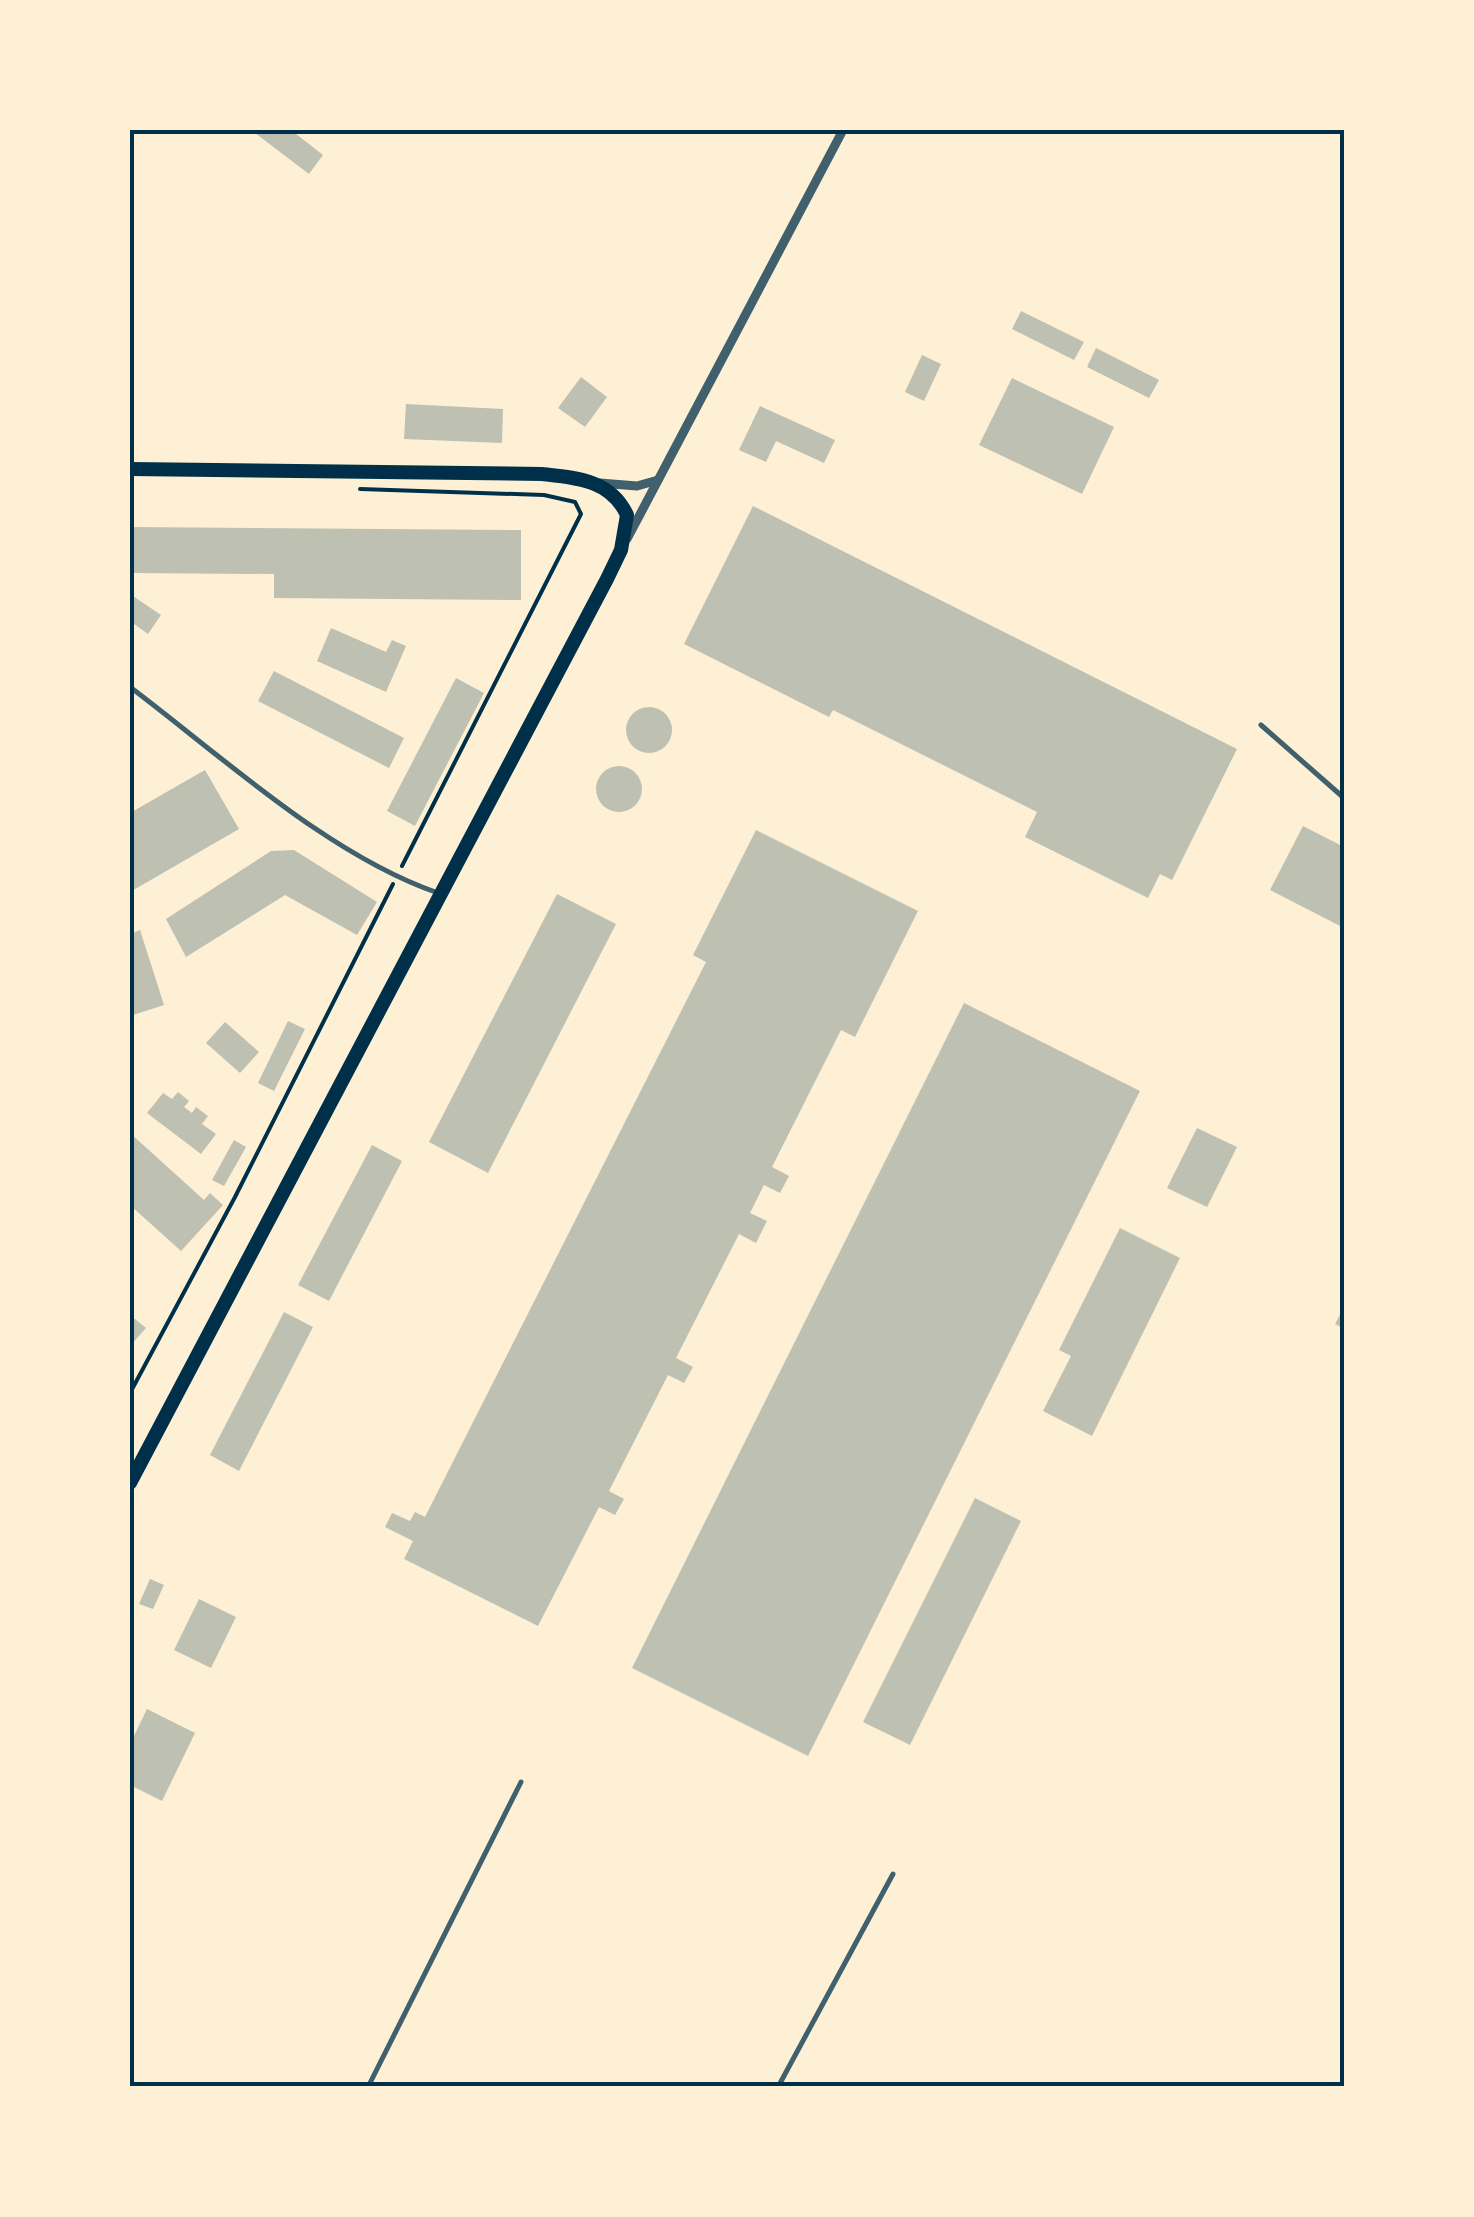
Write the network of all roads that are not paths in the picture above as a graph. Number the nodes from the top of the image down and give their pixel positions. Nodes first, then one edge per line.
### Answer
1 (843, 130) edge
2 (130, 469) edge
3 (660, 479) junction
4 (592, 482) junction
5 (621, 550) junction
6 (130, 688) edge
7 (1261, 725) dead end
8 (1344, 798) edge
9 (440, 894) junction
10 (130, 1483) edge
11 (520, 1782) dead end
12 (893, 1874) dead end
13 (368, 2087) edge
14 (778, 2087) edge

1 - 3 street
2 - 4 main road
3 - 4 street
3 - 5 street
4 - 5 main road
5 - 9 main road
6 - 9 lane
7 - 8 lane
9 - 10 main road
11 - 13 lane
12 - 14 lane

